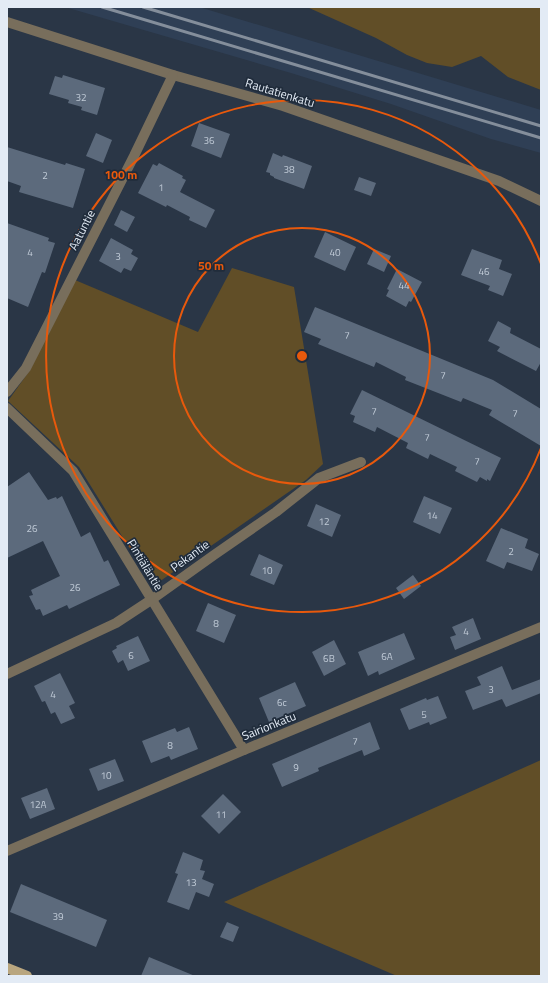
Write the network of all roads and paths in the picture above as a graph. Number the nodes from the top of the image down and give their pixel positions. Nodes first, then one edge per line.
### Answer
1 (7, 22) edge
2 (173, 75) junction
3 (541, 201) edge
4 (7, 392) edge
5 (7, 408) edge
6 (361, 462) dead end
7 (151, 600) junction
8 (541, 627) edge
9 (7, 674) edge
10 (244, 750) junction
11 (7, 851) edge
12 (7, 968) edge
13 (26, 976) edge

1 - 2 street, Rautatienkatu
2 - 3 street, Rautatienkatu
2 - 4 street, Aatuntie
5 - 7 street, Pintiäläntie
6 - 7 street, Pekantie
7 - 9 street, Pekantie
7 - 10 street, Pintiäläntie
8 - 10 street, Sairionkatu
10 - 11 street, Sairionkatu
12 - 13 main road

